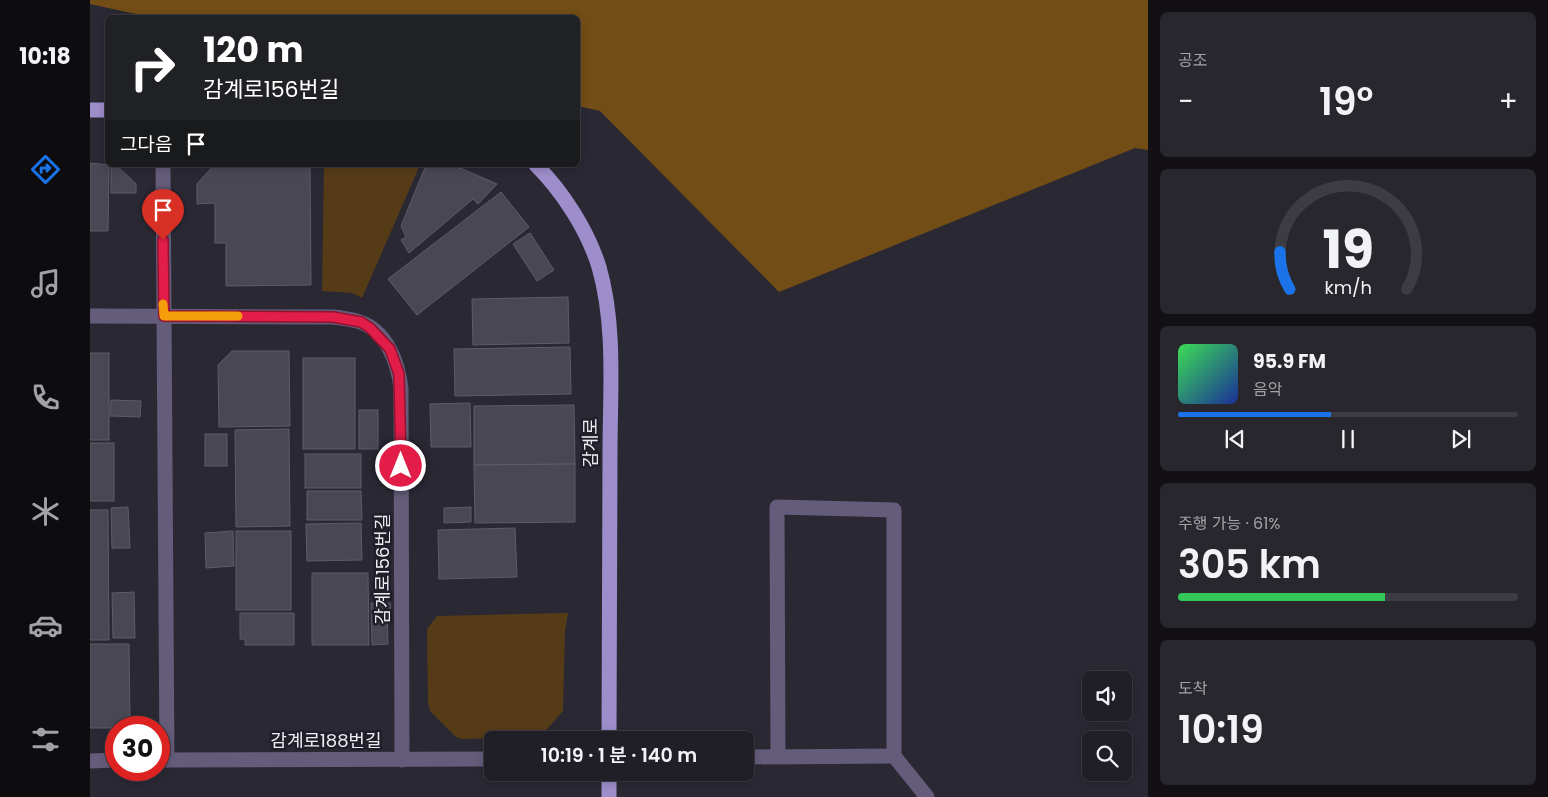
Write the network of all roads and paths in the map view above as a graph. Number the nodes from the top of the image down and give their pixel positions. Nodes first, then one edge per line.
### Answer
1 (90, 110) edge
2 (105, 110) edge
3 (163, 167) edge
4 (538, 167) edge
5 (90, 316) edge
6 (164, 316) junction
7 (163, 716) edge
8 (609, 731) edge
9 (778, 756) junction
10 (894, 756) junction
11 (754, 757) edge
12 (484, 759) edge
13 (105, 760) edge
14 (170, 760) edge
15 (402, 760) junction
16 (90, 761) edge
17 (609, 781) edge
18 (609, 797) edge
19 (927, 797) edge

1 - 2 main road
3 - 6 street
4 - 8 main road, 감계로
5 - 6 street, 감계로156번길
6 - 7 street
6 - 15 street, 감계로156번길
9 - 10 street
9 - 10 street
9 - 11 street
10 - 19 street
12 - 15 street, 감계로188번길
13 - 16 street
14 - 15 street, 감계로188번길
17 - 18 main road

